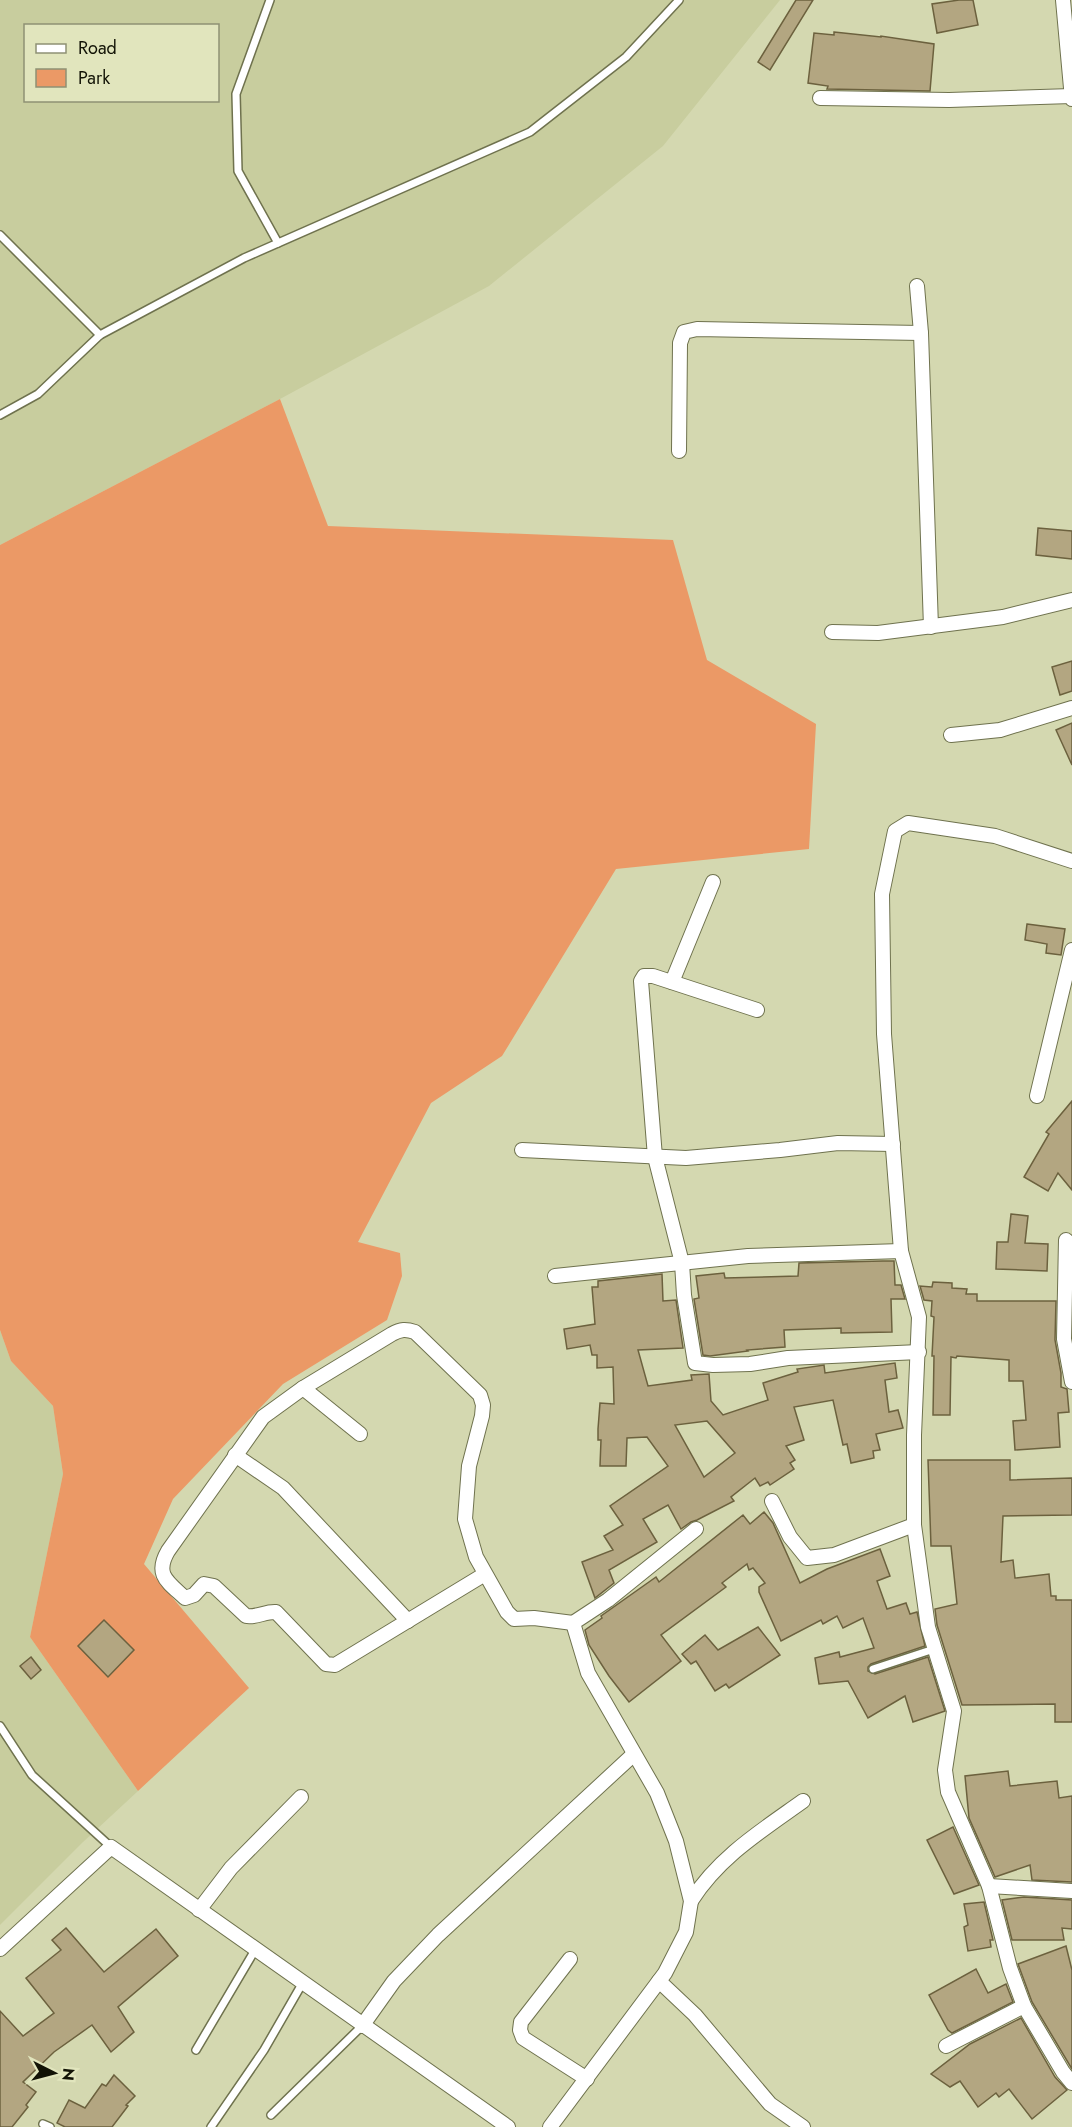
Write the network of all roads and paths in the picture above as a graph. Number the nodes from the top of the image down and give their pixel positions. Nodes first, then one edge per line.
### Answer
1 (270, 0) edge
2 (679, 0) edge
3 (1064, 0) edge
4 (820, 98) dead end
5 (1072, 98) edge
6 (0, 235) edge
7 (278, 243) junction
8 (917, 286) dead end
9 (921, 333) junction
10 (100, 335) junction
11 (0, 415) edge
12 (679, 451) dead end
13 (1072, 600) edge
14 (931, 627) junction
15 (832, 632) dead end
16 (1072, 708) edge
17 (951, 735) dead end
18 (1072, 861) edge
19 (713, 882) dead end
20 (1072, 950) edge
21 (672, 982) junction
22 (757, 1010) dead end
23 (1037, 1096) dead end
24 (893, 1144) junction
25 (522, 1150) dead end
26 (655, 1157) junction
27 (1066, 1240) dead end
28 (901, 1251) junction
29 (682, 1263) junction
30 (555, 1276) dead end
31 (919, 1352) junction
32 (1072, 1382) edge
33 (303, 1388) junction
34 (360, 1434) dead end
35 (235, 1455) junction
36 (772, 1501) dead end
37 (914, 1525) junction
38 (696, 1529) dead end
39 (485, 1574) junction
40 (408, 1622) junction
41 (573, 1623) junction
42 (934, 1649) junction
43 (873, 1669) dead end
44 (0, 1726) edge
45 (634, 1754) junction
46 (301, 1797) dead end
47 (803, 1801) dead end
48 (111, 1847) junction
49 (989, 1886) junction
50 (1072, 1891) edge
51 (691, 1901) junction
52 (199, 1910) junction
53 (0, 1949) edge
54 (255, 1950) junction
55 (570, 1959) dead end
56 (659, 1982) junction
57 (302, 1984) junction
58 (1024, 2006) junction
59 (362, 2026) junction
60 (946, 2046) dead end
61 (196, 2050) dead end
62 (587, 2079) junction
63 (1072, 2083) edge
64 (271, 2115) dead end
65 (211, 2127) edge
66 (508, 2127) edge
67 (550, 2127) edge
68 (803, 2127) edge

1 - 7 lane
2 - 7 lane
3 - 5 street
4 - 5 street
6 - 10 lane
7 - 10 lane
8 - 9 street
9 - 12 street
9 - 14 street
10 - 11 lane
13 - 14 street
14 - 15 street
16 - 17 street
18 - 24 street
19 - 21 street
20 - 23 street
21 - 22 street
21 - 26 street
24 - 26 street
24 - 28 street
25 - 26 street
26 - 29 street
27 - 32 street
28 - 29 street
28 - 31 street
29 - 30 street
29 - 31 street
31 - 37 street
33 - 34 street
33 - 35 street
33 - 39 street
35 - 40 street
35 - 40 street
36 - 37 street
37 - 42 street
38 - 41 street
39 - 40 street
39 - 41 street
41 - 45 street
42 - 43 lane
42 - 49 street
44 - 48 lane
45 - 51 street
45 - 59 street
46 - 52 street
47 - 51 street
48 - 52 street
48 - 53 street
49 - 50 street
49 - 58 street
51 - 56 street
52 - 54 street
54 - 57 street
54 - 61 lane
55 - 62 street
56 - 62 street
56 - 68 street
57 - 59 street
57 - 65 lane
58 - 60 street
58 - 63 street
59 - 64 lane
59 - 66 street
62 - 67 street

